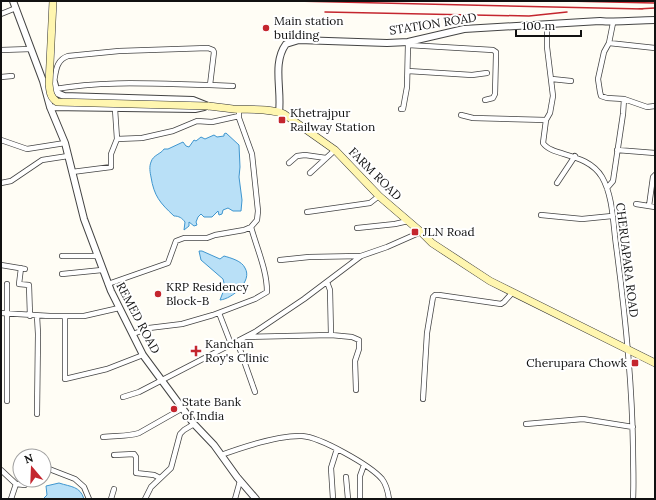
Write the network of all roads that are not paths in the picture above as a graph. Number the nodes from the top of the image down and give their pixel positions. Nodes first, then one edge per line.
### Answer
1 (13, 1) edge
2 (53, 1) edge
3 (16, 8) junction
4 (1, 14) edge
5 (655, 20) edge
6 (613, 23) junction
7 (547, 25) junction
8 (609, 43) junction
9 (408, 44) junction
10 (655, 48) edge
11 (31, 49) junction
12 (1, 50) edge
13 (408, 71) junction
14 (487, 73) dead end
15 (12, 76) dead end
16 (1, 77) edge
17 (552, 79) junction
18 (43, 81) junction
19 (571, 81) dead end
20 (54, 82) junction
21 (210, 85) junction
22 (233, 86) dead end
23 (55, 89) junction
24 (485, 100) dead end
25 (624, 100) junction
26 (208, 106) junction
27 (655, 106) edge
28 (50, 107) junction
29 (115, 109) junction
30 (401, 109) dead end
31 (279, 112) junction
32 (239, 113) junction
33 (461, 115) dead end
34 (546, 120) junction
35 (117, 139) junction
36 (1, 140) edge
37 (65, 143) junction
38 (335, 150) junction
39 (617, 150) junction
40 (655, 153) edge
41 (68, 156) junction
42 (575, 156) junction
43 (326, 158) junction
44 (289, 163) dead end
45 (72, 172) junction
46 (310, 173) dead end
47 (655, 175) edge
48 (1, 183) edge
49 (557, 183) dead end
50 (607, 188) junction
51 (379, 196) junction
52 (636, 204) dead end
53 (649, 206) junction
54 (655, 207) edge
55 (307, 212) dead end
56 (541, 216) dead end
57 (612, 216) junction
58 (408, 221) junction
59 (251, 227) junction
60 (357, 228) dead end
61 (421, 232) junction
62 (62, 256) dead end
63 (97, 256) junction
64 (361, 256) junction
65 (280, 260) dead end
66 (1, 266) edge
67 (102, 270) junction
68 (62, 274) dead end
69 (327, 282) junction
70 (8, 284) dead end
71 (108, 284) junction
72 (513, 292) junction
73 (119, 308) junction
74 (1, 313) edge
75 (219, 313) junction
76 (7, 314) junction
77 (30, 316) junction
78 (37, 316) junction
79 (65, 316) junction
80 (133, 334) junction
81 (331, 335) junction
82 (246, 337) junction
83 (237, 341) junction
84 (231, 344) junction
85 (629, 350) junction
86 (143, 355) junction
87 (655, 363) edge
88 (162, 380) junction
89 (356, 390) dead end
90 (255, 392) dead end
91 (123, 397) dead end
92 (423, 399) dead end
93 (7, 401) dead end
94 (183, 408) junction
95 (37, 414) dead end
96 (194, 424) junction
97 (526, 424) dead end
98 (633, 427) junction
99 (103, 437) dead end
100 (338, 449) junction
101 (114, 455) dead end
102 (221, 455) junction
103 (364, 465) junction
104 (1, 470) edge
105 (52, 470) edge
106 (346, 477) dead end
107 (160, 478) junction
108 (12, 480) edge
109 (240, 481) junction
110 (15, 488) edge
111 (114, 489) dead end
112 (11, 499) edge
113 (89, 499) edge
114 (111, 499) edge
115 (145, 499) edge
116 (235, 499) edge
117 (256, 499) edge
118 (333, 499) edge
119 (348, 499) edge
120 (360, 499) edge
121 (390, 499) edge
122 (633, 499) edge

1 - 3 street, REMED ROAD
2 - 26 main road, bridge
3 - 4 street
3 - 11 street, REMED ROAD
5 - 6 street, STATION ROAD
6 - 7 street, STATION ROAD
6 - 8 street
7 - 9 street, STATION ROAD
7 - 17 street
8 - 10 street
8 - 25 street
9 - 13 street
9 - 24 street
9 - 31 street, STATION ROAD
11 - 12 street
11 - 18 street, REMED ROAD
13 - 14 street
13 - 30 street
15 - 16 street
17 - 19 street
17 - 34 street
18 - 20 street
18 - 28 street, REMED ROAD
20 - 21 street
20 - 23 street
21 - 22 street
21 - 23 street
23 - 26 street
25 - 27 street
25 - 39 street
26 - 29 street, FARM ROAD
26 - 32 main road, FARM ROAD
28 - 29 street, FARM ROAD
28 - 37 street, REMED ROAD
29 - 35 street
31 - 32 main road, FARM ROAD
31 - 38 main road, FARM ROAD
32 - 35 street
32 - 59 street
33 - 34 street
34 - 42 street
35 - 45 street
36 - 37 street
37 - 41 street, REMED ROAD
38 - 43 street
38 - 51 main road, FARM ROAD
39 - 40 street
39 - 50 street
41 - 45 street, REMED ROAD
41 - 48 street
42 - 49 street
42 - 50 street
43 - 44 street
43 - 46 street
45 - 63 street, REMED ROAD
47 - 53 street
50 - 57 street, CHERUAPARA ROAD
51 - 55 street
51 - 58 main road, FARM ROAD
52 - 53 street
53 - 54 street
56 - 57 street
57 - 85 street, CHERUAPARA ROAD
58 - 60 street
58 - 61 main road, FARM ROAD
59 - 71 street
59 - 75 street
61 - 64 street
61 - 72 main road, FARM ROAD
62 - 63 street
63 - 67 street, REMED ROAD
64 - 65 street
64 - 69 street
66 - 77 street
67 - 68 street
67 - 71 street, REMED ROAD
69 - 81 street
69 - 82 street
70 - 76 street
71 - 73 street, REMED ROAD
72 - 85 main road, FARM ROAD
72 - 92 street
73 - 79 street
73 - 80 street, REMED ROAD
74 - 76 street
75 - 80 street
75 - 84 street
76 - 77 street
76 - 93 street
77 - 78 street
78 - 79 street
78 - 95 street
79 - 86 street
80 - 86 street, REMED ROAD
81 - 82 street
81 - 89 street
82 - 83 street
83 - 84 street
83 - 90 street
84 - 88 street
85 - 87 main road, FARM ROAD
85 - 98 street, CHERUAPARA ROAD
86 - 88 street, REMED ROAD
88 - 91 street
88 - 94 street, REMED ROAD
94 - 96 street, REMED ROAD
94 - 99 street
96 - 102 street, REMED ROAD
96 - 107 street
97 - 98 street
98 - 122 street, CHERUAPARA ROAD
100 - 102 street
100 - 103 street
100 - 118 street
101 - 107 street
102 - 109 street, REMED ROAD
103 - 120 street
103 - 121 street
104 - 108 street
105 - 113 street
106 - 119 street
107 - 115 street
109 - 116 street
109 - 117 street, REMED ROAD
110 - 112 street
111 - 114 street

